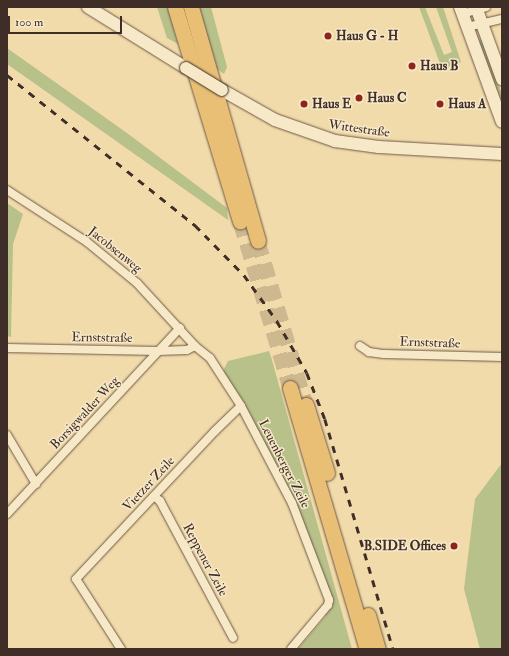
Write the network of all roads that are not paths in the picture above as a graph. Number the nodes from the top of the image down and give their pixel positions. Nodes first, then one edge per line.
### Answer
1 (88, 7) edge
2 (175, 7) edge
3 (191, 7) edge
4 (480, 8) edge
5 (461, 10) edge
6 (502, 19) edge
7 (481, 22) junction
8 (467, 27) junction
9 (502, 79) edge
10 (502, 122) edge
11 (502, 154) edge
12 (7, 190) edge
13 (240, 221) tunnel mouth
14 (258, 241) tunnel mouth
15 (180, 328) junction
16 (195, 346) junction
17 (360, 346) dead end
18 (7, 348) edge
19 (158, 351) junction
20 (502, 357) edge
21 (290, 388) tunnel mouth
22 (306, 405) tunnel mouth
23 (241, 406) junction
24 (7, 435) edge
25 (36, 484) junction
26 (154, 496) junction
27 (7, 514) edge
28 (233, 638) dead end
29 (121, 649) edge
30 (291, 649) edge
31 (367, 649) edge
32 (378, 649) edge

1 - 11 main road, Wittestraße, bridge
2 - 13 highway
3 - 14 highway
4 - 5 street
4 - 7 main road
5 - 8 main road
6 - 7 street
7 - 8 street
7 - 9 main road
8 - 10 main road
12 - 15 street, Jacobsenweg
15 - 16 street, Jacobsenweg
15 - 19 street, Borsigwalder Weg
16 - 19 street, Ernststraße
16 - 23 street, Leuenberger Zeile
17 - 20 street, Ernststraße
18 - 19 street, Ernststraße
19 - 25 street, Borsigwalder Weg
21 - 31 highway
22 - 32 highway
23 - 26 street, Vietzer Zeile
23 - 30 street, Leuenberger Zeile
24 - 25 street
25 - 27 street, Borsigwalder Weg
26 - 28 street, Reppener Zeile
26 - 29 street, Vietzer Zeile

